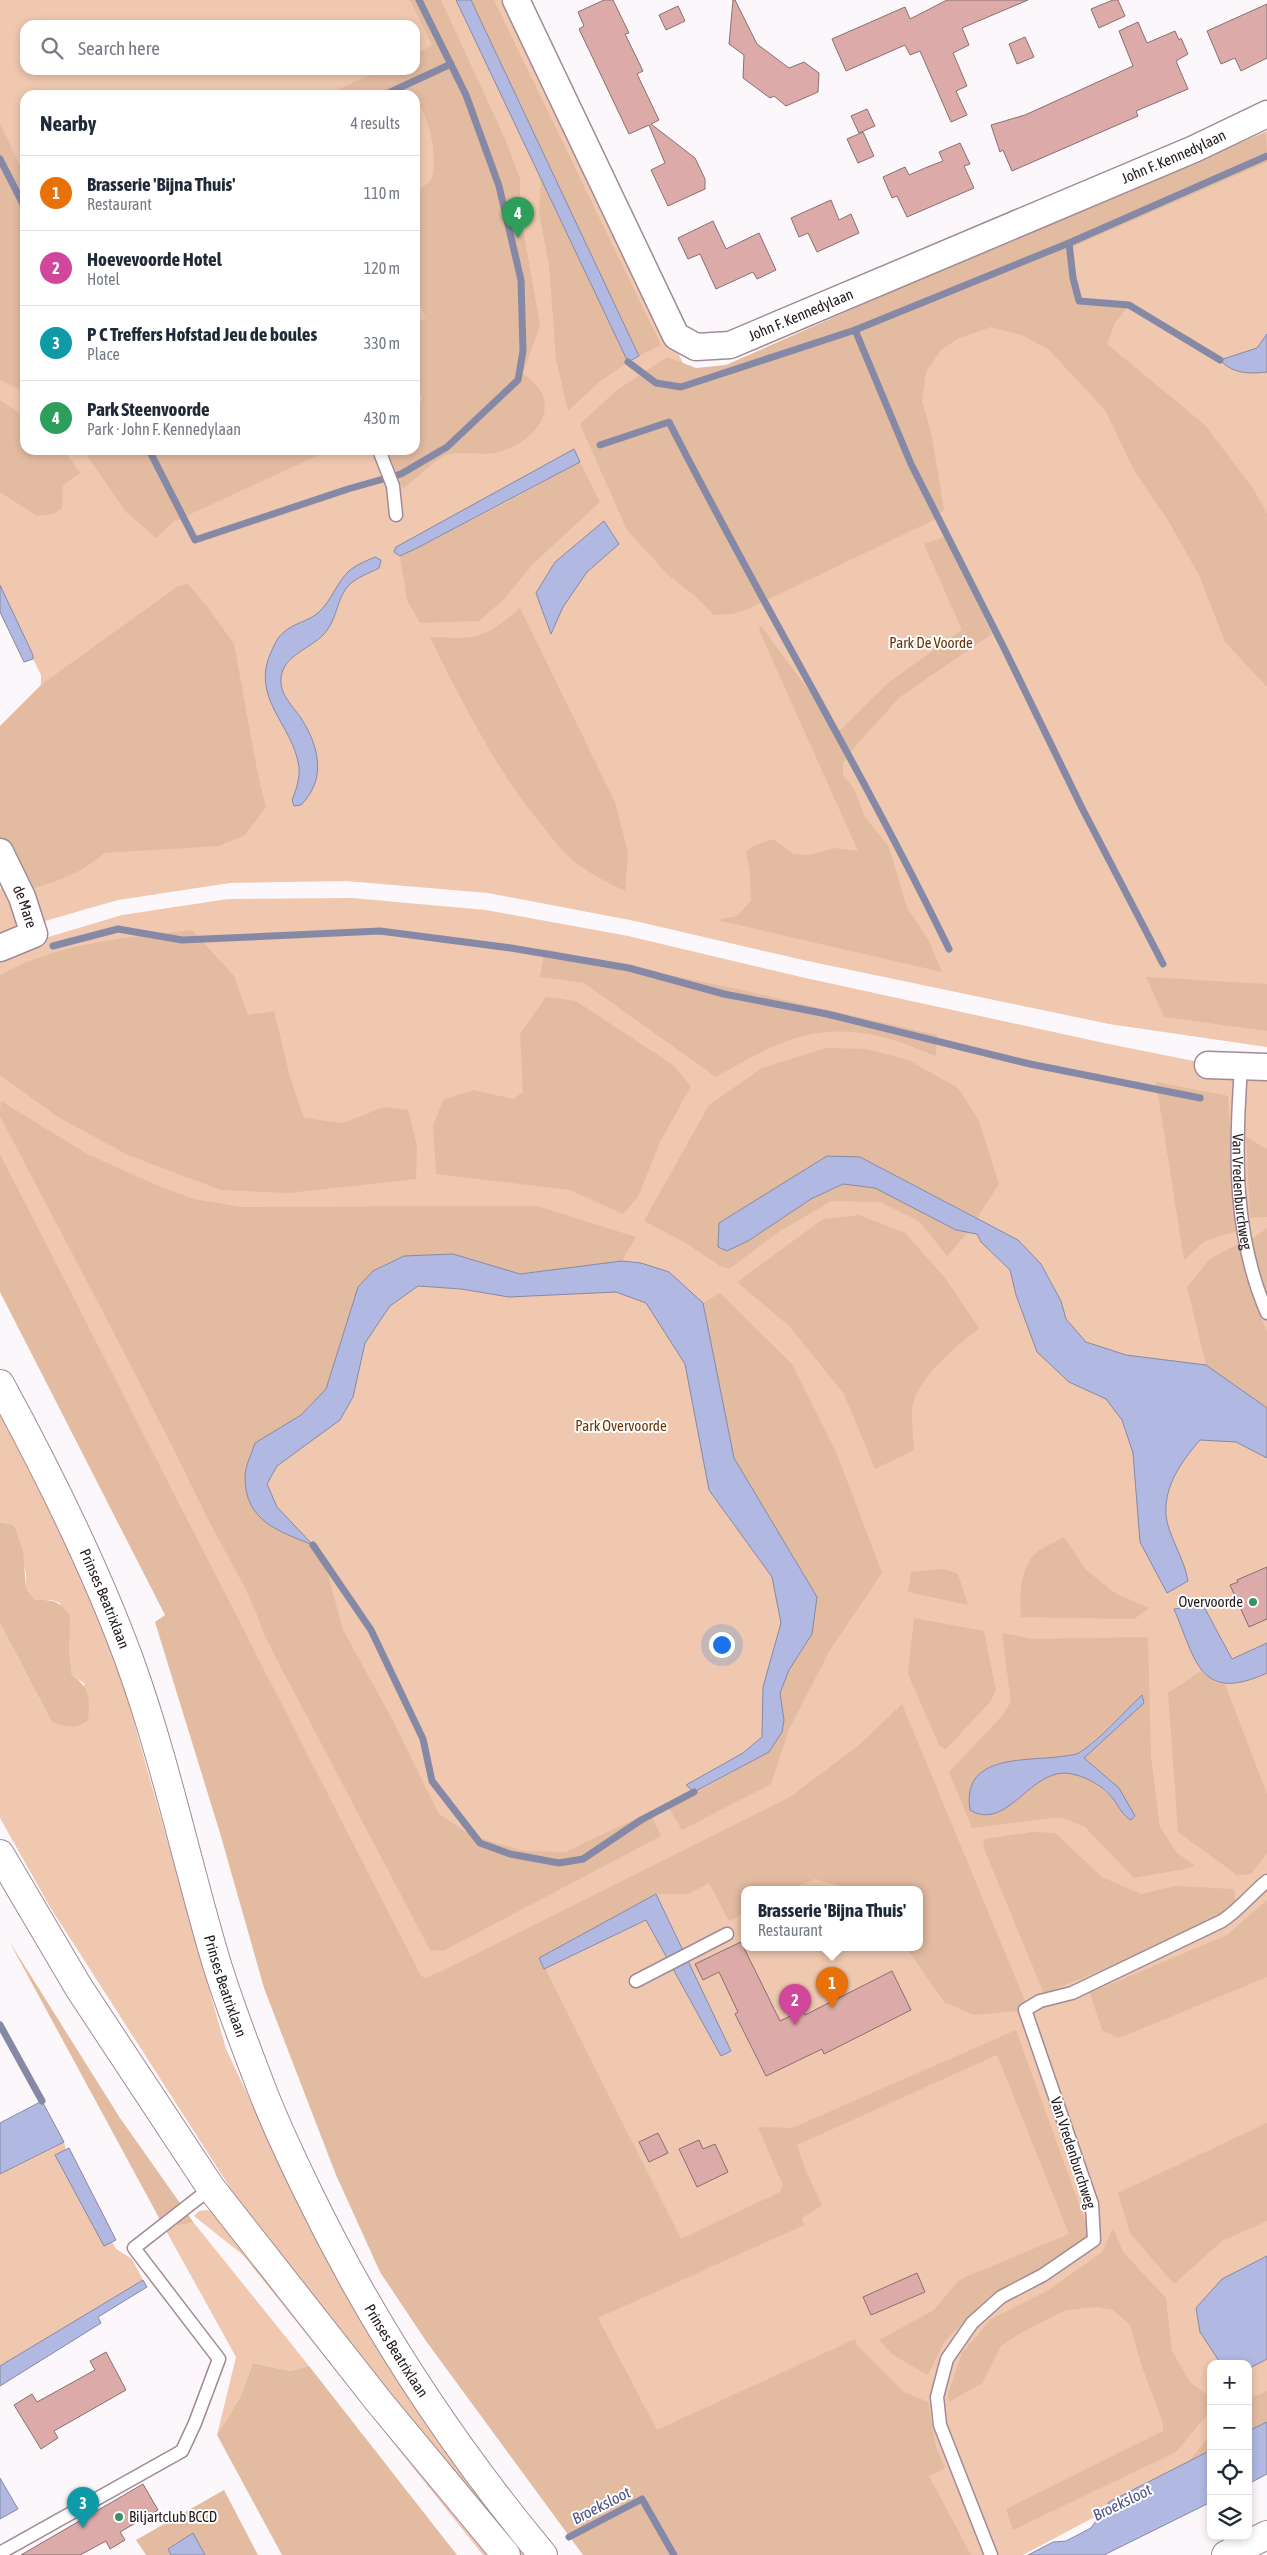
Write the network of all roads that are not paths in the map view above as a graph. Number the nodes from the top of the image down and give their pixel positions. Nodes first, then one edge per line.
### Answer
1 (516, 0) edge
2 (1267, 114) edge
3 (381, 455) edge
4 (396, 515) dead end
5 (0, 852) edge
6 (0, 948) edge
7 (1208, 1065) dead end
8 (1267, 1067) edge
9 (1241, 1068) junction
10 (1267, 1313) edge
11 (0, 1384) edge
12 (0, 1854) edge
13 (1267, 1881) edge
14 (727, 1934) dead end
15 (636, 1981) dead end
16 (210, 2188) junction
17 (1267, 2535) edge
18 (539, 2550) edge
19 (0, 2553) edge
20 (991, 2554) edge
21 (506, 2555) edge
22 (1226, 2555) edge

1 - 2 street, John F. Kennedylaan
3 - 4 lane
5 - 6 street, de Mare
7 - 9 street
8 - 9 street
9 - 10 lane, Van Vredenburchweg
11 - 18 main road, Prinses Beatrixlaan
12 - 16 main road
13 - 20 lane, Van Vredenburchweg
14 - 15 lane
16 - 19 lane
16 - 21 main road
17 - 22 main road

